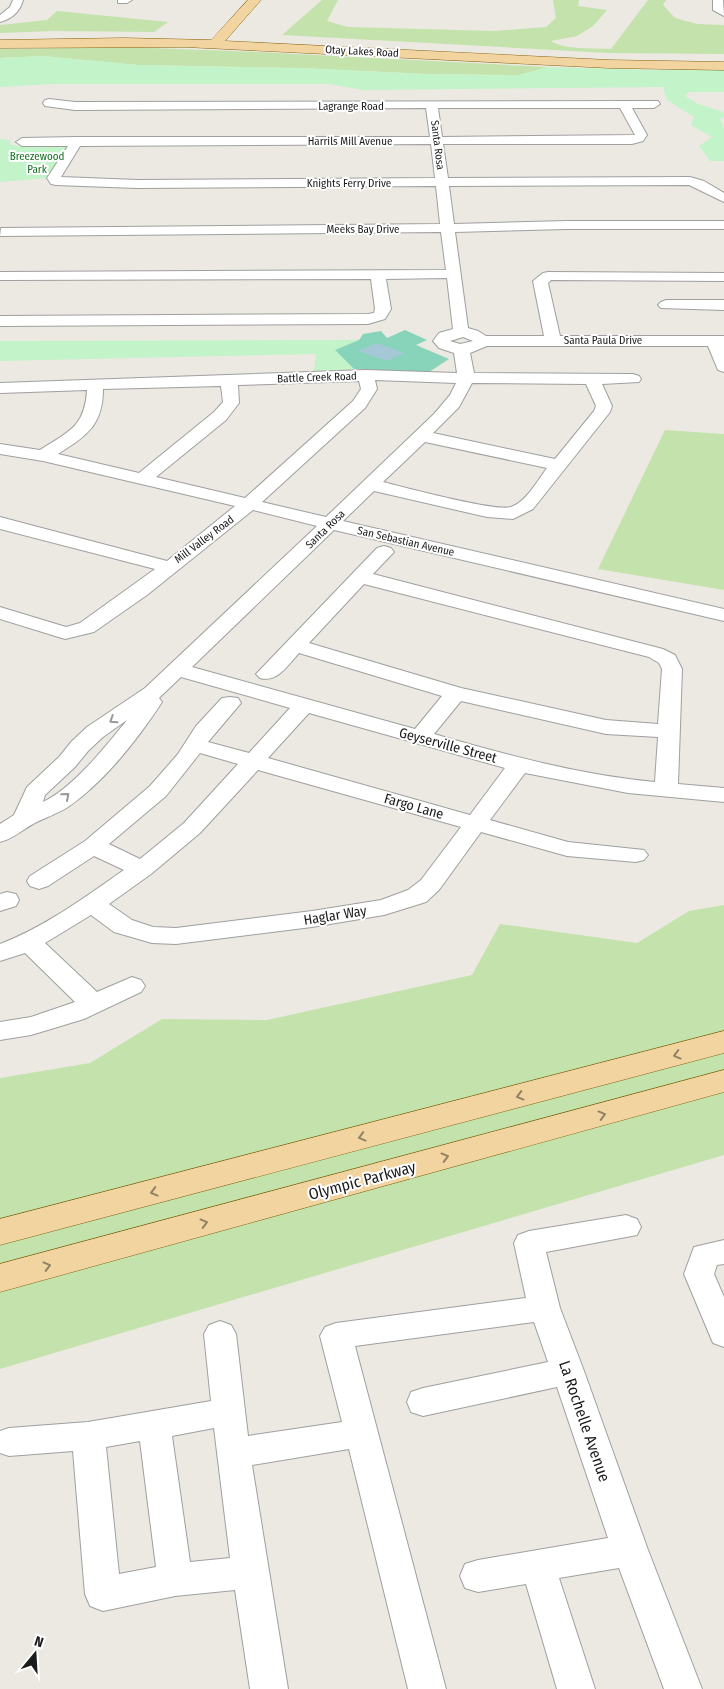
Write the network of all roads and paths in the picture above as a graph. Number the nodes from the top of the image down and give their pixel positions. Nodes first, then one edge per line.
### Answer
1 (18, 0) edge
2 (255, 0) edge
3 (718, 0) edge
4 (724, 13) edge
5 (0, 19) edge
6 (0, 38) edge
7 (217, 41) junction
8 (0, 44) edge
9 (510, 53) junction
10 (418, 54) junction
11 (724, 60) edge
12 (724, 66) edge
13 (280, 92) dead end
14 (49, 103) dead end
15 (654, 104) dead end
16 (625, 105) junction
17 (279, 106) junction
18 (432, 106) junction
19 (437, 140) junction
20 (77, 141) junction
21 (22, 142) dead end
22 (443, 183) junction
23 (724, 198) edge
24 (724, 225) edge
25 (446, 228) junction
26 (1, 232) edge
27 (378, 274) junction
28 (453, 274) junction
29 (0, 276) edge
30 (724, 277) edge
31 (666, 305) dead end
32 (724, 305) edge
33 (0, 322) edge
34 (553, 340) junction
35 (461, 341) junction
36 (719, 341) edge
37 (724, 367) edge
38 (366, 375) junction
39 (466, 378) junction
40 (633, 379) dead end
41 (228, 380) junction
42 (592, 380) junction
43 (95, 384) junction
44 (0, 388) edge
45 (421, 436) junction
46 (0, 449) edge
47 (43, 456) junction
48 (558, 465) junction
49 (142, 479) junction
50 (370, 485) junction
51 (250, 504) junction
52 (0, 523) edge
53 (331, 524) junction
54 (384, 552) dead end
55 (169, 567) junction
56 (360, 577) junction
57 (0, 613) edge
58 (724, 615) edge
59 (295, 645) junction
60 (178, 670) junction
61 (267, 674) dead end
62 (456, 693) junction
63 (230, 703) dead end
64 (305, 705) junction
65 (670, 732) junction
66 (420, 737) junction
67 (195, 745) junction
68 (253, 761) junction
69 (519, 765) junction
70 (666, 790) junction
71 (724, 795) edge
72 (475, 824) junction
73 (0, 835) edge
74 (92, 846) junction
75 (636, 855) dead end
76 (142, 869) junction
77 (39, 880) dead end
78 (92, 904) junction
79 (29, 942) junction
80 (0, 953) edge
81 (132, 986) dead end
82 (93, 1004) junction
83 (0, 1031) edge
84 (724, 1042) edge
85 (724, 1081) edge
86 (626, 1227) dead end
87 (0, 1232) edge
88 (724, 1252) edge
89 (0, 1278) edge
90 (544, 1308) junction
91 (220, 1334) dead end
92 (724, 1334) edge
93 (568, 1371) junction
94 (423, 1402) dead end
95 (228, 1412) junction
96 (154, 1425) junction
97 (362, 1433) junction
98 (88, 1436) junction
99 (9, 1442) dead end
100 (235, 1453) junction
101 (630, 1550) junction
102 (538, 1566) junction
103 (248, 1572) junction
104 (478, 1576) dead end
105 (175, 1580) junction
106 (269, 1689) edge
107 (427, 1689) edge
108 (576, 1689) edge
109 (683, 1689) edge

1 - 5 street
2 - 7 main road
3 - 4 street
6 - 7 main road, Otay Lakes Road
7 - 8 main road, Otay Lakes Road
7 - 9 main road, Otay Lakes Road
7 - 10 main road, Otay Lakes Road
9 - 10 main road
9 - 11 main road, Otay Lakes Road
10 - 12 main road, Otay Lakes Road
13 - 17 street
14 - 17 street, Lagrange Road
15 - 16 street, Lagrange Road
16 - 18 street, Lagrange Road
16 - 19 street, Harrils Mill Avenue
17 - 18 street, Lagrange Road
18 - 19 street, Santa Rosa
19 - 20 street, Harrils Mill Avenue
19 - 22 street, Santa Rosa
20 - 21 street, Harrils Mill Avenue
20 - 22 street, Knights Ferry Drive
22 - 23 street, Knights Ferry Drive
22 - 25 street, Santa Rosa
24 - 25 street, Meeks Bay Drive
25 - 26 street, Meeks Bay Drive
25 - 28 street, Santa Rosa
27 - 28 street
27 - 29 street
27 - 33 street
28 - 35 street, Santa Rosa
30 - 34 street
31 - 32 street
34 - 35 street, Santa Paula Drive
34 - 36 street, Santa Paula Drive
35 - 39 street, Santa Rosa
36 - 37 street
38 - 39 street, Battle Creek Road
38 - 41 street, Battle Creek Road
38 - 51 street, Mill Valley Road
39 - 42 street, Battle Creek Road
39 - 45 street, Santa Rosa
40 - 42 street, Battle Creek Road
41 - 43 street, Battle Creek Road
41 - 49 street
42 - 48 street
43 - 44 street, Battle Creek Road
43 - 47 street
45 - 48 street
45 - 50 street, Santa Rosa
46 - 47 street, San Sebastian Avenue
47 - 49 street, San Sebastian Avenue
48 - 50 street
49 - 51 street, San Sebastian Avenue
50 - 53 street, Santa Rosa
51 - 53 street, San Sebastian Avenue
51 - 55 street, Mill Valley Road
52 - 55 street
53 - 58 street, San Sebastian Avenue
53 - 60 street, Santa Rosa
54 - 56 street
55 - 57 street, Mill Valley Road
56 - 59 street
56 - 65 street
59 - 61 street
59 - 62 street
60 - 64 street, Geyserville Street
60 - 73 street, Santa Rosa
62 - 65 street
62 - 66 street
63 - 67 street
64 - 66 street, Geyserville Street
64 - 68 street
65 - 70 street
66 - 69 street, Geyserville Street
67 - 68 street, Fargo Lane
67 - 74 street
68 - 72 street, Fargo Lane
68 - 76 street
69 - 70 street, Geyserville Street
69 - 72 street, Haglar Way
70 - 71 street, Geyserville Street
72 - 75 street, Fargo Lane
72 - 78 street, Haglar Way
74 - 76 street
74 - 77 street
76 - 78 street
78 - 79 street
79 - 80 street
79 - 82 street
81 - 82 street
82 - 83 street
84 -> 87 main road
89 -> 85 main road, Olympic Parkway
86 - 90 street, La Rochelle Avenue
88 - 92 street
90 - 93 street, La Rochelle Avenue
90 - 97 street
91 - 95 street
93 - 94 street
93 - 101 street, La Rochelle Avenue
95 - 96 street
95 - 100 street
96 - 98 street
96 - 105 street
97 - 100 street
97 - 107 street
98 - 99 street
98 - 105 street
100 - 103 street
101 - 102 street
101 - 109 street, La Rochelle Avenue
102 - 104 street
102 - 108 street
103 - 105 street
103 - 106 street

